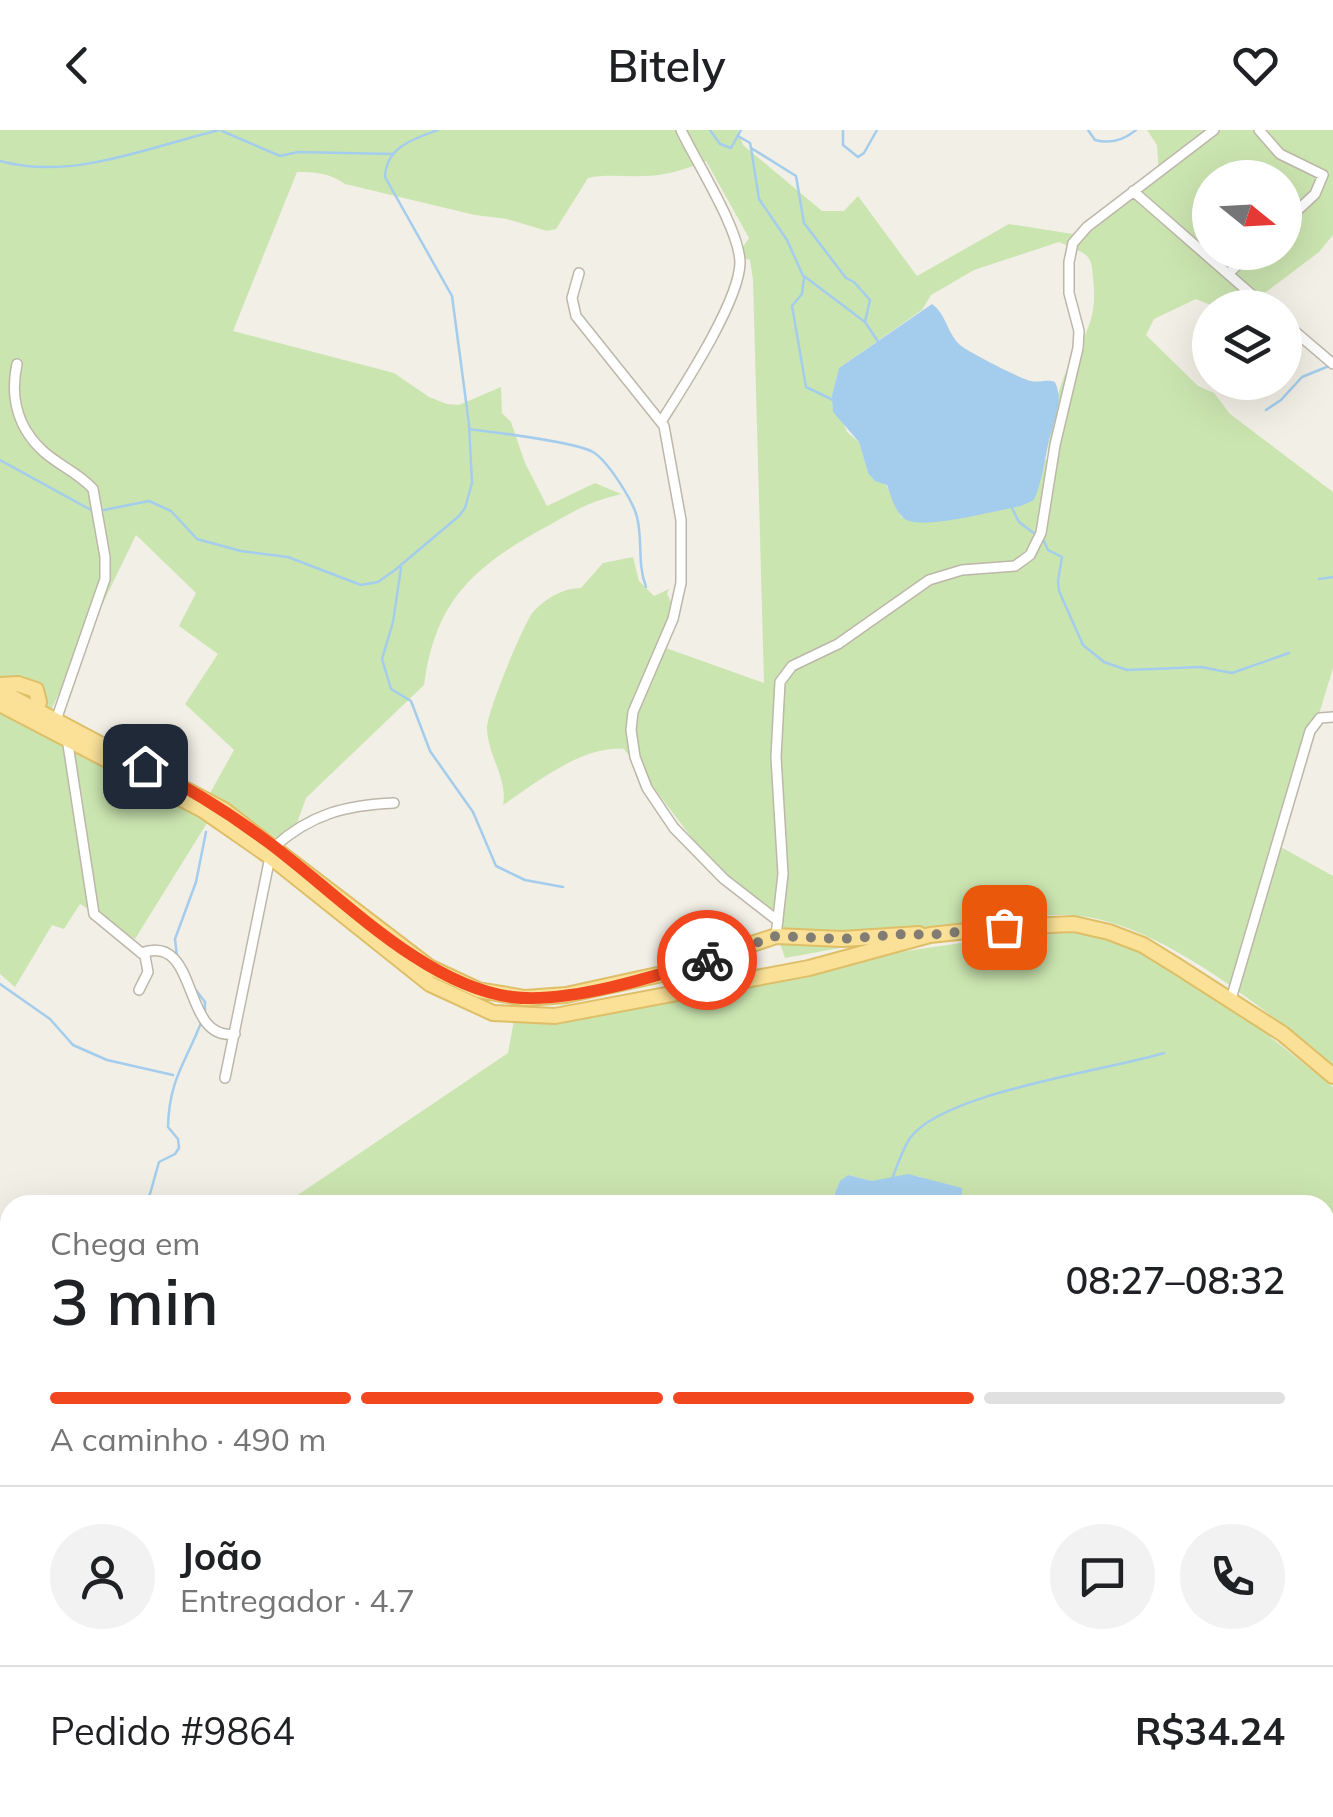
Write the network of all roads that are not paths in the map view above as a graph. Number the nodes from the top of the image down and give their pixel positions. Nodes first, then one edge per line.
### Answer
1 (681, 130) edge
2 (1214, 130) edge
3 (1259, 130) edge
4 (1292, 160) edge
5 (1302, 165) edge
6 (1132, 191) junction
7 (1302, 206) edge
8 (1232, 270) edge
9 (580, 273) dead end
10 (1228, 274) junction
11 (1246, 290) edge
12 (1302, 338) edge
13 (17, 364) dead end
14 (1333, 364) edge
15 (661, 422) junction
16 (0, 688) edge
17 (0, 704) edge
18 (34, 715) junction
19 (1333, 717) edge
20 (56, 720) junction
21 (66, 738) junction
22 (394, 803) dead end
23 (272, 852) junction
24 (777, 928) junction
25 (930, 935) junction
26 (805, 937) junction
27 (738, 948) junction
28 (141, 953) junction
29 (810, 968) junction
30 (751, 980) junction
31 (139, 990) dead end
32 (1231, 1000) junction
33 (235, 1034) junction
34 (1333, 1076) edge
35 (225, 1078) dead end

1 - 15 street
2 - 6 street
3 - 4 street
5 - 7 street
6 - 10 street
6 - 24 street
8 - 10 street
9 - 15 street
10 - 11 street
12 - 14 street
13 - 20 street
15 - 24 street
16 - 18 main road
17 - 18 main road
18 - 20 main road
18 - 21 main road
19 - 32 street
20 - 23 main road
21 - 23 main road
21 - 28 street
22 - 23 street
23 - 27 main road
23 - 30 main road
23 - 33 street
24 - 26 main road
24 - 27 main road
25 - 26 main road
25 - 29 main road
25 - 32 main road
26 - 29 main road
27 - 30 main road
28 - 31 street
28 - 33 street
29 - 30 main road
32 - 34 main road
33 - 35 street

